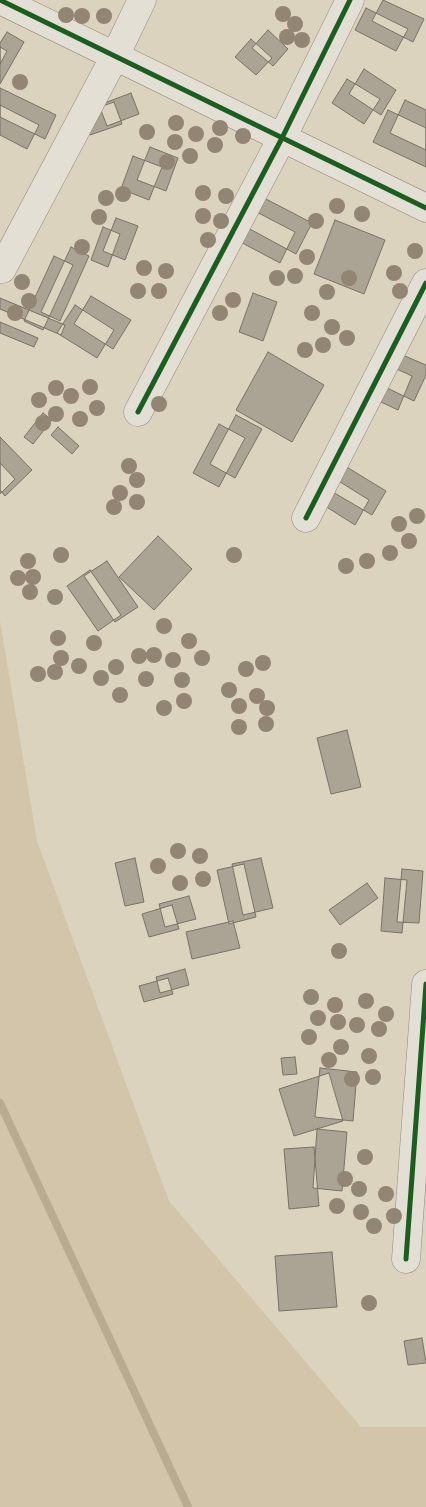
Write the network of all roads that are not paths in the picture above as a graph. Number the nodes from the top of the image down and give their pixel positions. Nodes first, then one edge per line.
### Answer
1 (0, 0) edge
2 (142, 0) edge
3 (350, 0) edge
4 (115, 56) junction
5 (282, 138) junction
6 (426, 208) edge
7 (2, 269) dead end
8 (426, 283) edge
9 (138, 412) dead end
10 (306, 518) dead end
11 (426, 984) edge
12 (406, 1259) dead end

1 - 4 street
2 - 4 street
3 - 5 street
4 - 5 street
4 - 7 street
5 - 6 street
5 - 9 street
8 - 10 street
11 - 12 street

